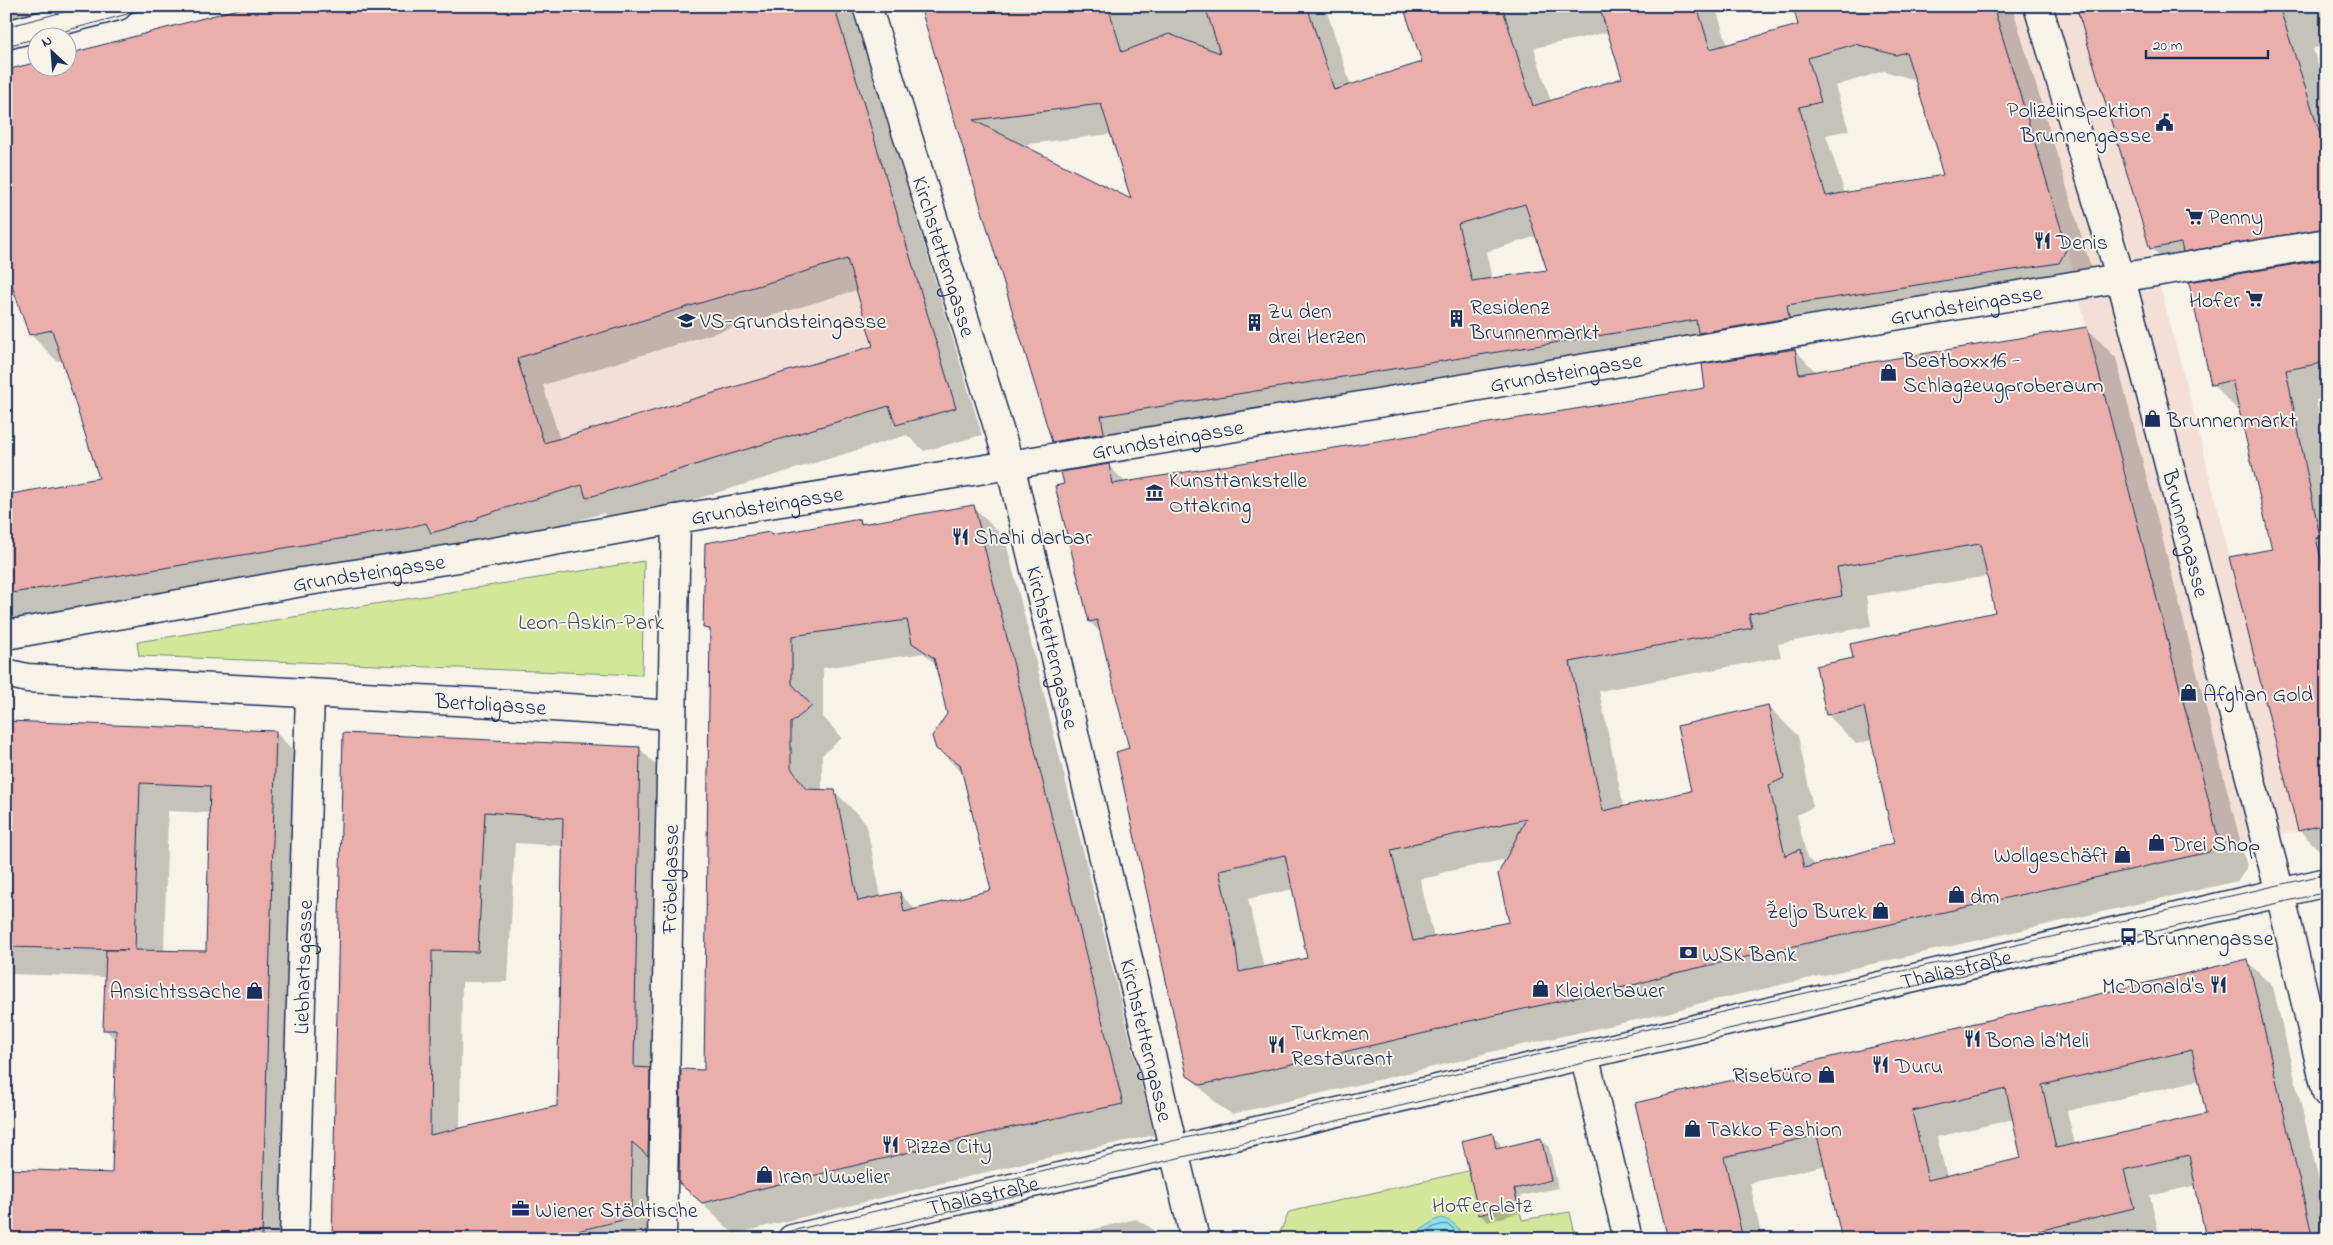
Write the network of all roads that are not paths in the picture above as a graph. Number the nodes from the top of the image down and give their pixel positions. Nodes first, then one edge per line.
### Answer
1 (118, 6) edge
2 (867, 6) edge
3 (2038, 6) edge
4 (6, 36) edge
5 (2327, 243) edge
6 (2122, 279) junction
7 (1010, 466) junction
8 (676, 519) junction
9 (6, 635) edge
10 (6, 673) edge
11 (310, 694) junction
12 (672, 716) junction
13 (2327, 882) edge
14 (2280, 893) junction
15 (1584, 1054) junction
16 (2327, 1093) edge
17 (1175, 1149) junction
18 (294, 1239) edge
19 (662, 1239) edge
20 (792, 1239) edge
21 (1195, 1239) edge
22 (1628, 1239) edge

1 - 4 street
2 - 7 street, Kirchstetterngasse
3 - 6 street, Brunnengasse
5 - 6 street, Grundsteingasse
6 - 7 street, Grundsteingasse
6 - 14 street, Brunnengasse
7 - 8 street, Grundsteingasse
7 - 17 street, Kirchstetterngasse
8 - 9 street, Grundsteingasse
8 - 12 street, Fröbelgasse
10 - 11 street
11 - 12 street, Bertoligasse
11 - 18 street, Liebhartsgasse
12 - 19 street, Fröbelgasse
13 - 14 street, Thaliastraße
14 - 15 street, Thaliastraße
14 - 16 street, Brunnengasse
15 - 17 street
15 - 22 street
17 - 20 street, Thaliastraße
17 - 21 street

